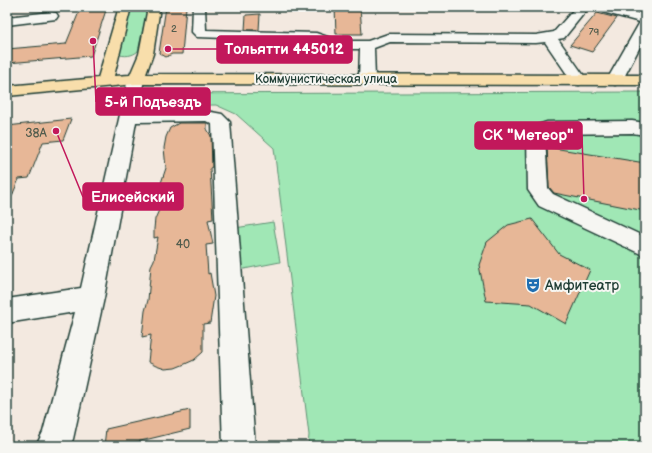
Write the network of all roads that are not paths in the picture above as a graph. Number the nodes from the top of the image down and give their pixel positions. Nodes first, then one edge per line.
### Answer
1 (125, 7) edge
2 (154, 7) edge
3 (199, 7) edge
4 (583, 7) edge
5 (599, 7) edge
6 (51, 16) dead end
7 (645, 19) edge
8 (7, 21) edge
9 (645, 24) edge
10 (549, 37) junction
11 (367, 45) junction
12 (136, 79) junction
13 (367, 79) junction
14 (579, 80) junction
15 (615, 80) junction
16 (645, 80) edge
17 (105, 81) junction
18 (7, 91) edge
19 (128, 117) junction
20 (645, 129) edge
21 (645, 247) edge
22 (91, 298) junction
23 (7, 310) edge
24 (55, 444) edge
25 (239, 446) edge

1 - 17 main road
2 - 12 main road
3 - 11 lane
4 - 10 lane
5 - 7 lane
6 - 8 lane
9 - 15 lane
10 - 11 lane
10 - 14 lane
11 - 13 lane
12 - 13 main road, Коммунистическая улица
12 - 17 main road, Коммунистическая улица
12 - 19 lane
13 - 14 main road, Коммунистическая улица
14 - 15 main road, Коммунистическая улица
15 - 16 main road, Коммунистическая улица
17 - 18 main road, Коммунистическая улица
19 - 22 lane
19 - 25 lane
20 - 21 lane
22 - 23 lane
22 - 24 lane

